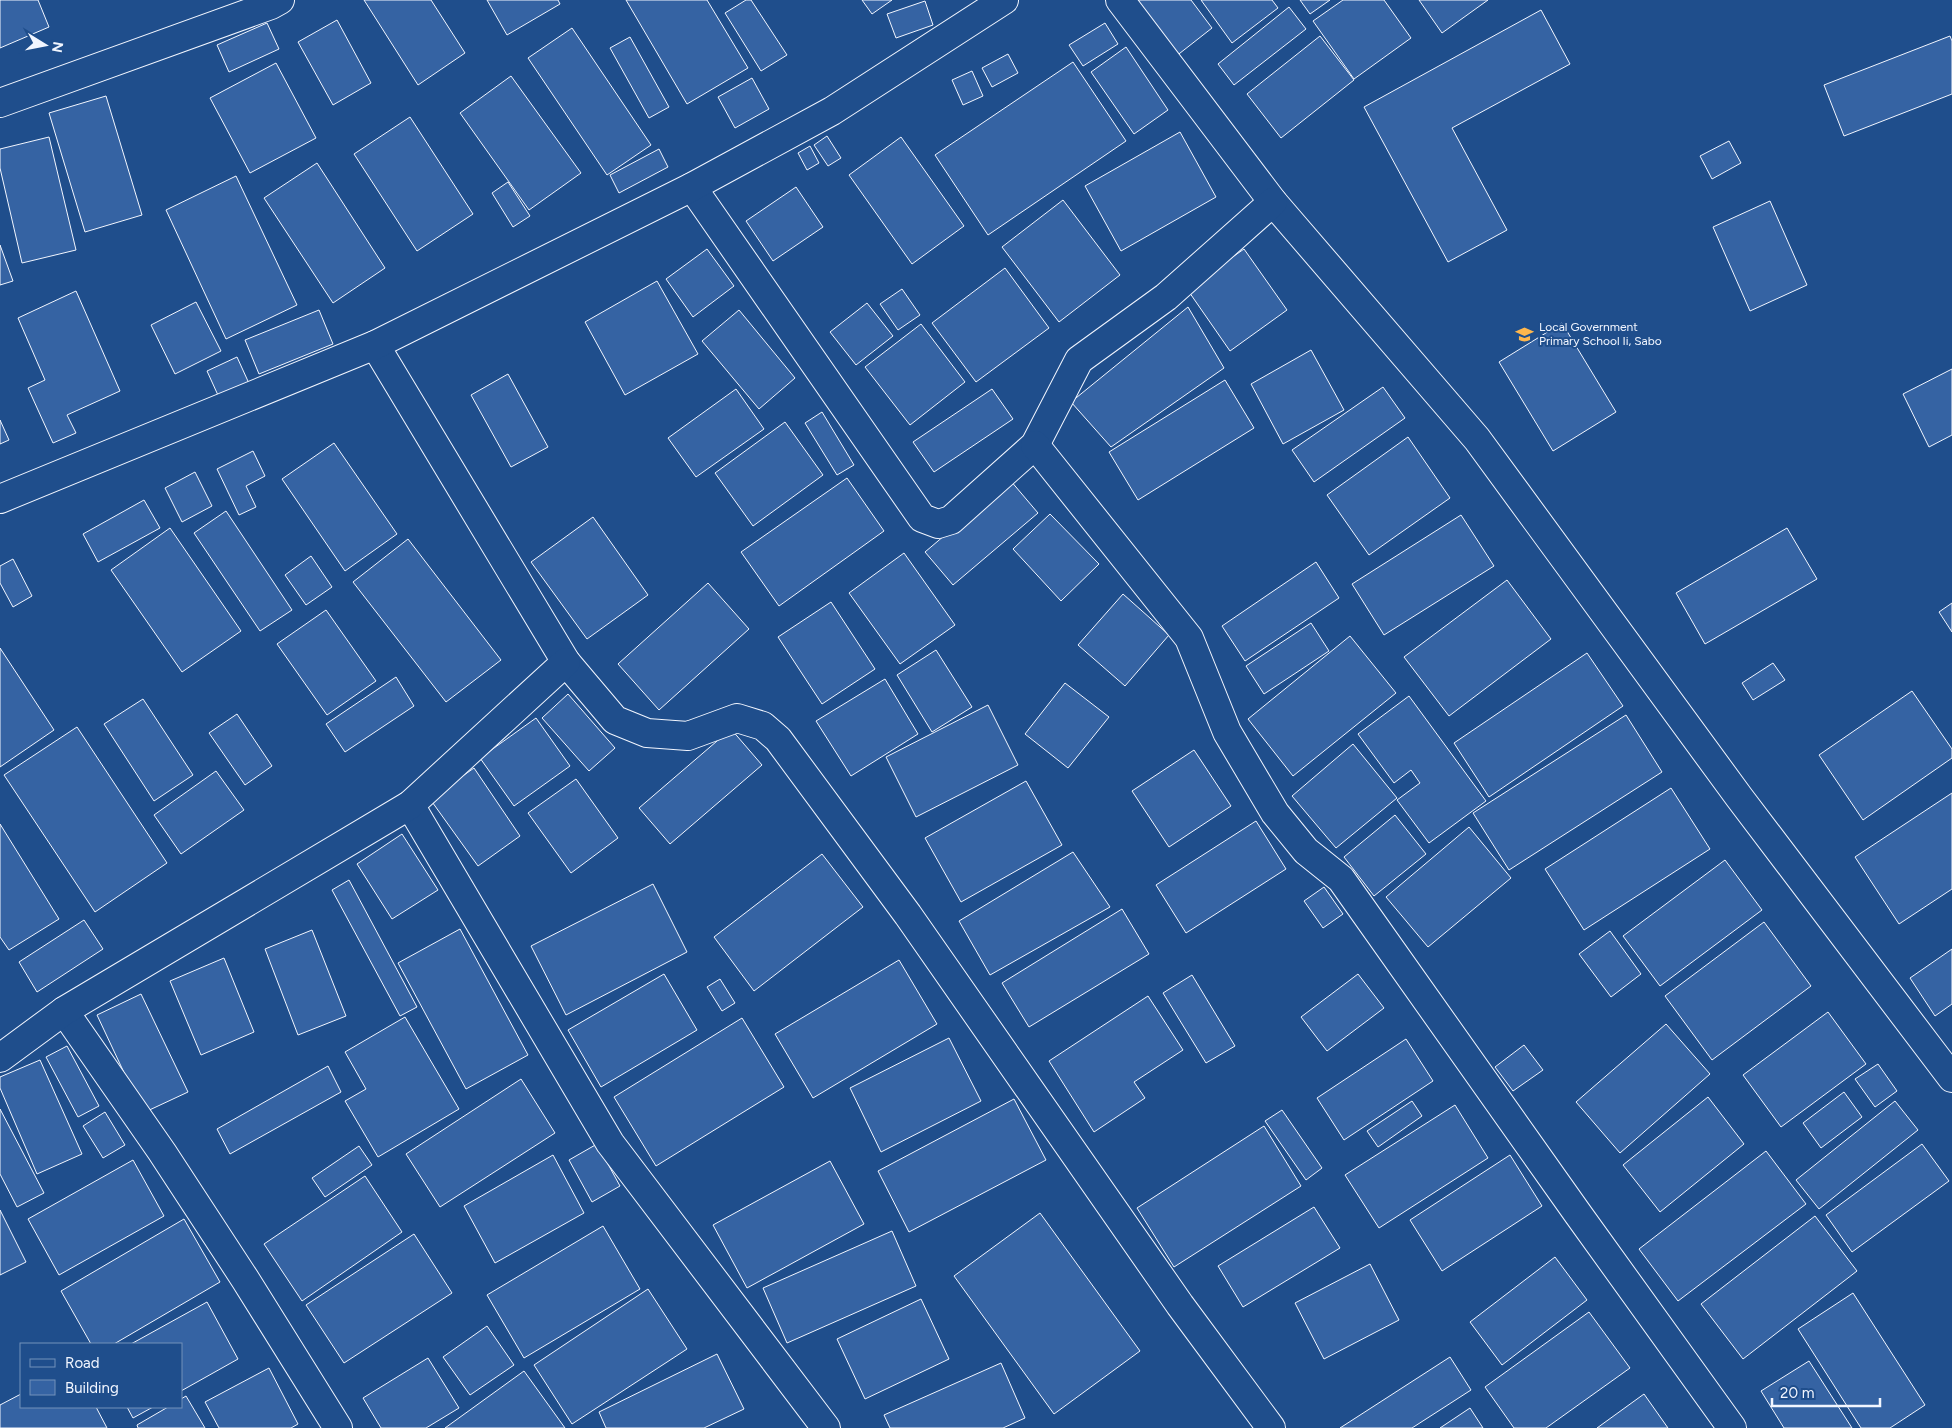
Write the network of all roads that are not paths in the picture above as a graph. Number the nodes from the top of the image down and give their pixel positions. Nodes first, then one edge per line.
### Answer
1 (1004, 0) edge
2 (1120, 0) edge
3 (273, 2) edge
4 (0, 102) edge
5 (692, 187) junction
6 (1273, 202) junction
7 (375, 345) junction
8 (1035, 445) junction
9 (0, 499) edge
10 (566, 662) junction
11 (410, 805) junction
12 (64, 1011) junction
13 (0, 1058) edge
14 (1952, 1078) edge
15 (338, 1428) edge
16 (826, 1428) edge
17 (1271, 1428) edge
18 (1732, 1428) edge

1 - 5 street
2 - 6 street
3 - 4 street
5 - 7 street
5 - 8 street
6 - 8 street
6 - 14 street
7 - 9 street
7 - 10 street
8 - 18 street
10 - 11 street
10 - 17 street
11 - 12 street
11 - 16 street
12 - 13 street
12 - 15 street

